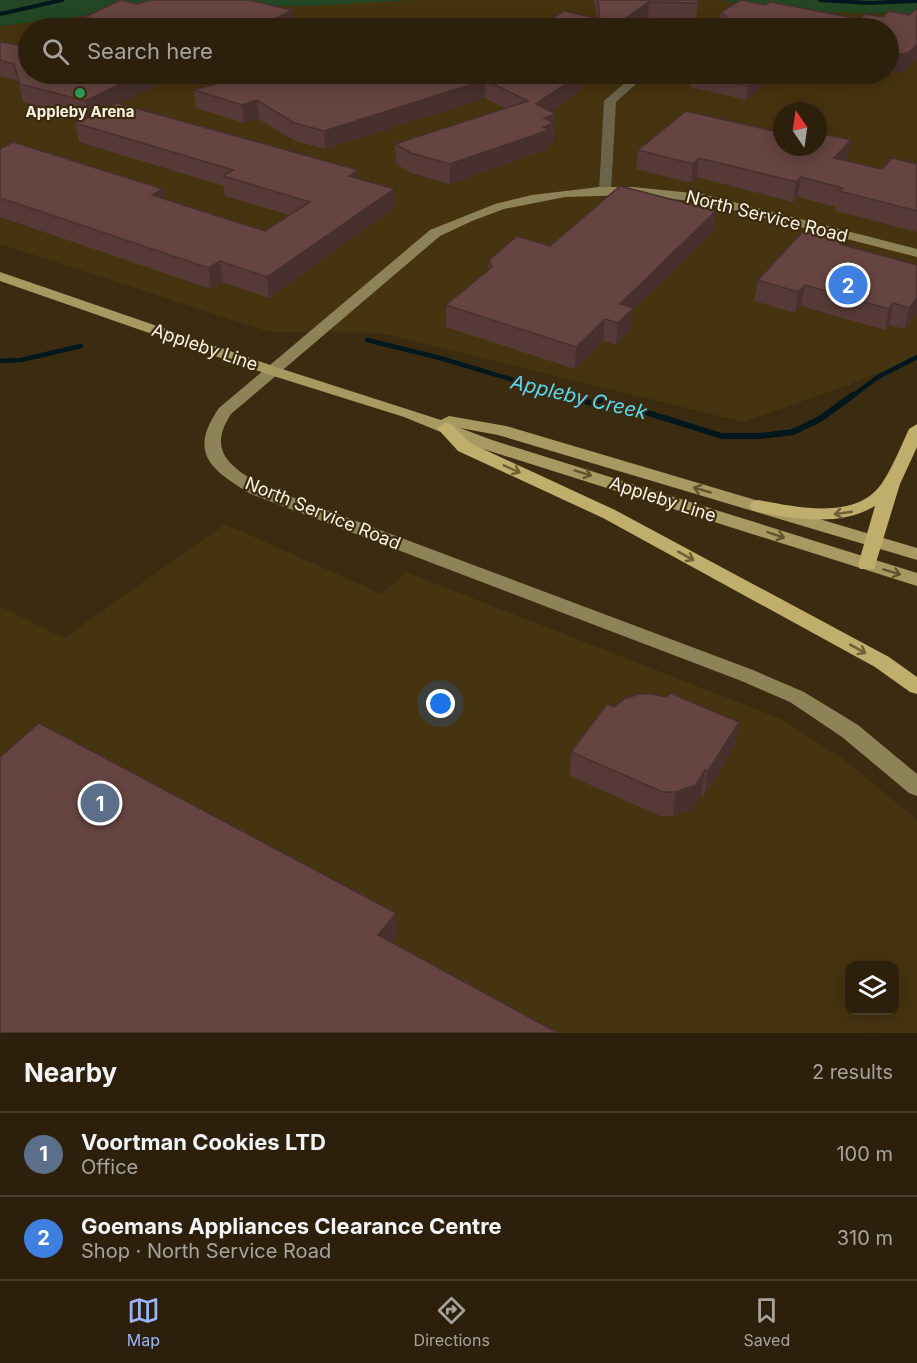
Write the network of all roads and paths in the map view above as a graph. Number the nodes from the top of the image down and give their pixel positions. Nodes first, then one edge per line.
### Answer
1 (630, 84) edge
2 (604, 191) junction
3 (917, 253) edge
4 (0, 276) edge
5 (273, 371) junction
6 (411, 414) junction
7 (446, 428) junction
8 (917, 429) edge
9 (891, 484) junction
10 (758, 506) junction
11 (874, 541) junction
12 (917, 554) edge
13 (867, 565) junction
14 (917, 580) edge
15 (917, 687) edge
16 (917, 787) edge

1 - 2 street
2 - 3 street, North Service Road
2 - 5 street, North Service Road
4 - 5 main road, Appleby Line
5 - 6 main road, Appleby Line
5 - 16 street, North Service Road
6 - 7 main road, Appleby Line
10 -> 6 main road, Appleby Line
7 -> 13 main road, Appleby Line
7 -> 15 highway
8 - 9 highway
9 -> 10 highway
9 - 11 highway
10 - 11 main road, Appleby Line
11 - 12 main road, Appleby Line
11 - 13 highway
13 -> 14 main road, Appleby Line

